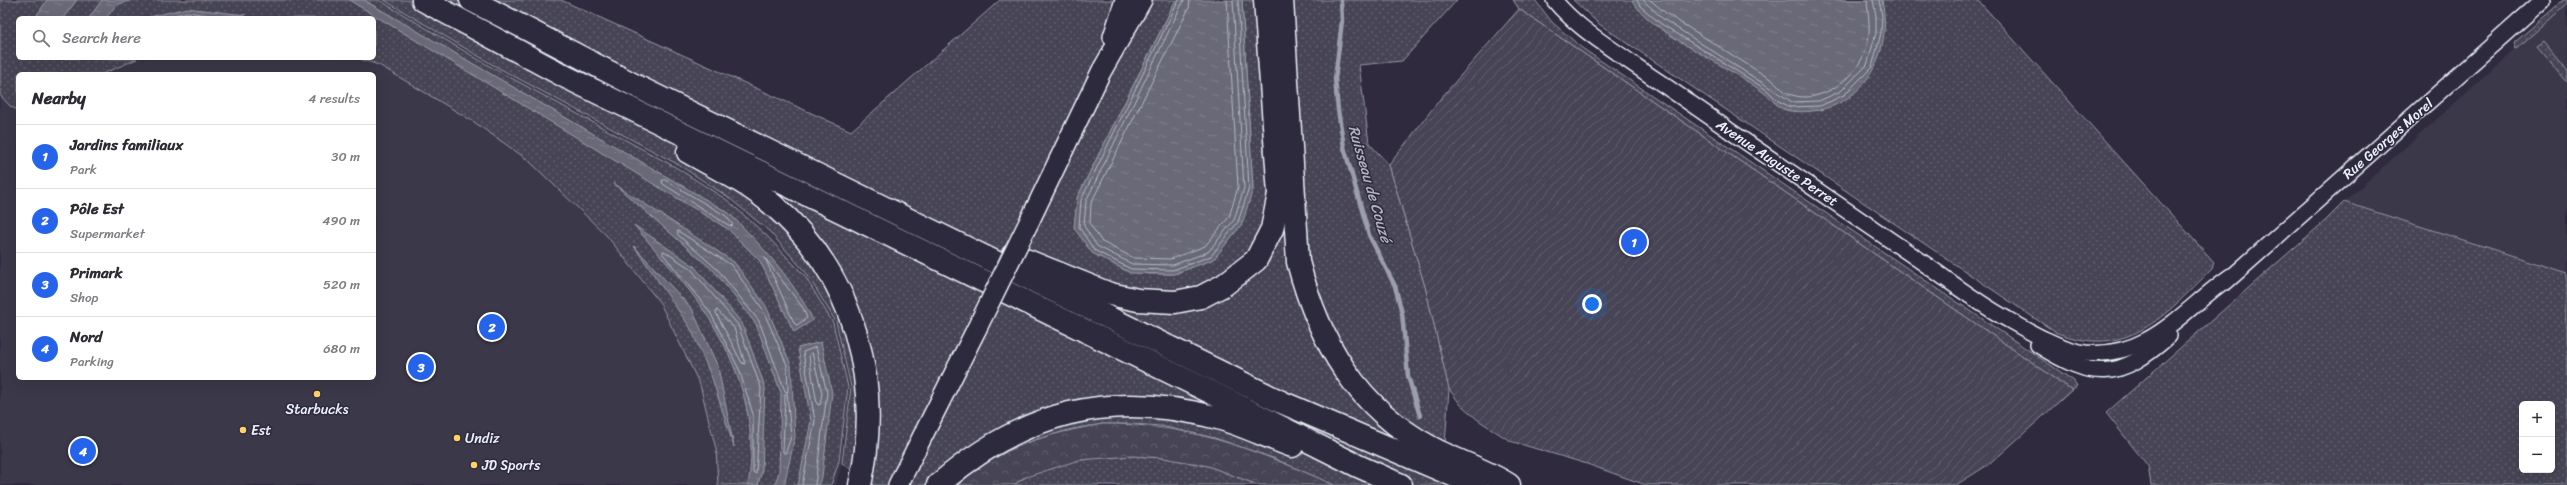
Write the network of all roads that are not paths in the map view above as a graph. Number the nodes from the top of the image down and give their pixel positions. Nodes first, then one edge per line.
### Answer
1 (423, 0) edge
2 (471, 0) edge
3 (1125, 0) edge
4 (1142, 0) edge
5 (1265, 0) edge
6 (1282, 0) edge
7 (1554, 0) edge
8 (2543, 0) edge
9 (1101, 72) junction
10 (566, 77) junction
11 (878, 204) junction
12 (2231, 276) junction
13 (2006, 319) junction
14 (2099, 353) joint
15 (2095, 371) joint
16 (1358, 466) junction
17 (860, 485) edge
18 (898, 485) edge
19 (938, 485) edge
20 (1401, 485) edge
21 (1476, 485) edge
22 (1509, 485) edge

1 - 10 highway
2 - 11 highway
3 - 9 main road
4 - 9 main road
5 - 11 highway
6 - 22 highway
7 - 13 street, Avenue Auguste Perret
8 - 12 street, Rue Georges Morel
9 - 18 main road, bridge
10 - 16 highway
10 - 17 highway
11 - 21 highway
12 - 14 street, Rue Georges Morel
12 - 15 street, Rue Georges Morel
13 - 14 street, Avenue Auguste Perret
13 - 15 street, Avenue Auguste Perret
16 - 19 highway
16 - 20 highway

